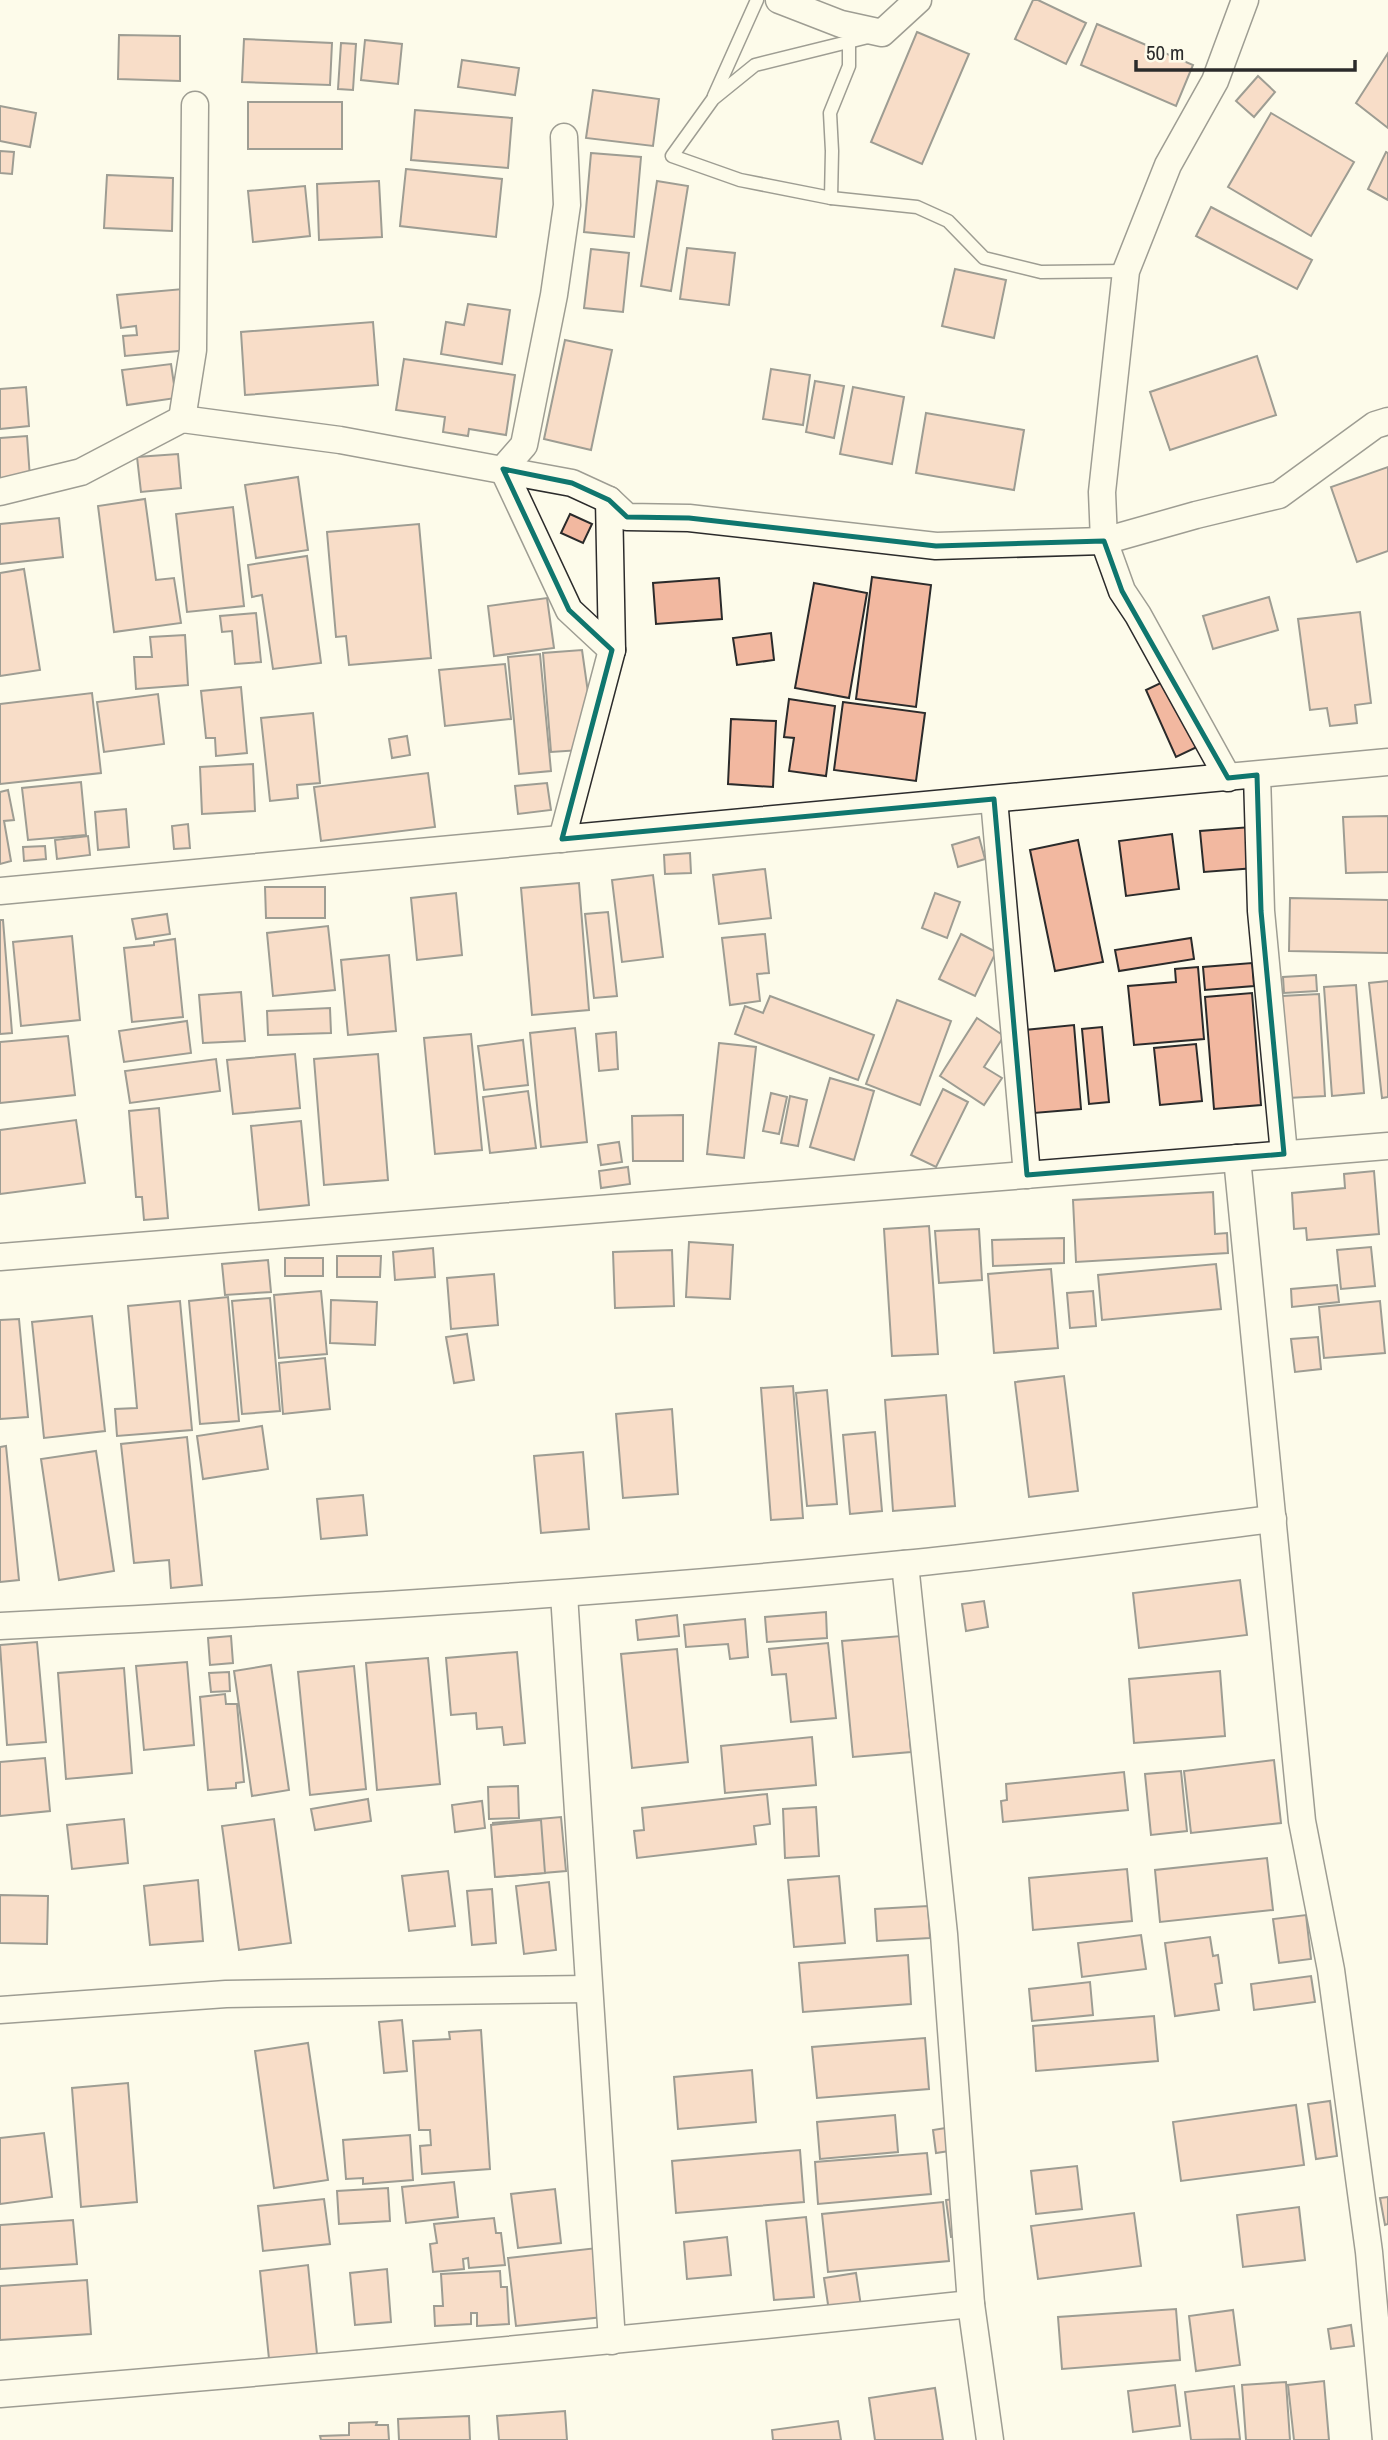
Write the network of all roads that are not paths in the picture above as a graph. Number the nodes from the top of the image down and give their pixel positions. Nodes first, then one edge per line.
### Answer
1 (757, 0) edge
2 (779, 0) edge
3 (918, 0) edge
4 (1245, 0) edge
5 (882, 33) junction
6 (849, 42) junction
7 (713, 99) junction
8 (195, 105) dead end
9 (564, 137) dead end
10 (831, 198) junction
11 (1126, 271) junction
12 (182, 419) junction
13 (1388, 421) edge
14 (503, 470) junction
15 (0, 492) edge
16 (609, 500) junction
17 (1104, 541) junction
18 (612, 650) junction
19 (1388, 762) edge
20 (1257, 775) junction
21 (1228, 778) junction
22 (994, 799) junction
23 (562, 839) junction
24 (0, 891) edge
25 (1388, 1146) edge
26 (1284, 1154) junction
27 (1237, 1158) junction
28 (1027, 1175) junction
29 (0, 1257) edge
30 (1273, 1519) junction
31 (905, 1564) junction
32 (564, 1594) junction
33 (0, 1626) edge
34 (589, 1989) junction
35 (0, 2010) edge
36 (1378, 2251) edge
37 (971, 2304) junction
38 (612, 2341) junction
39 (0, 2394) edge
40 (990, 2440) edge
41 (1386, 2440) edge

1 - 7 lane
2 - 5 street
3 - 5 street
4 - 11 street
5 - 6 lane
6 - 7 lane
6 - 10 lane
7 - 10 lane
8 - 12 street
9 - 14 street
10 - 11 lane
11 - 17 street
12 - 14 street
12 - 15 street
13 - 17 street
14 - 16 street
14 - 18 street
16 - 17 street
16 - 18 street
17 - 21 street
18 - 23 street
19 - 20 street
20 - 21 street
20 - 26 street
21 - 22 street
22 - 23 street
22 - 28 street
23 - 24 street
25 - 26 street
26 - 27 street
27 - 28 street
27 - 30 street
28 - 29 street
30 - 31 street
30 - 36 street
31 - 32 street
31 - 37 street
32 - 33 street
32 - 34 street
34 - 35 street
34 - 38 street
36 - 41 street
37 - 38 street
37 - 40 street
38 - 39 street

